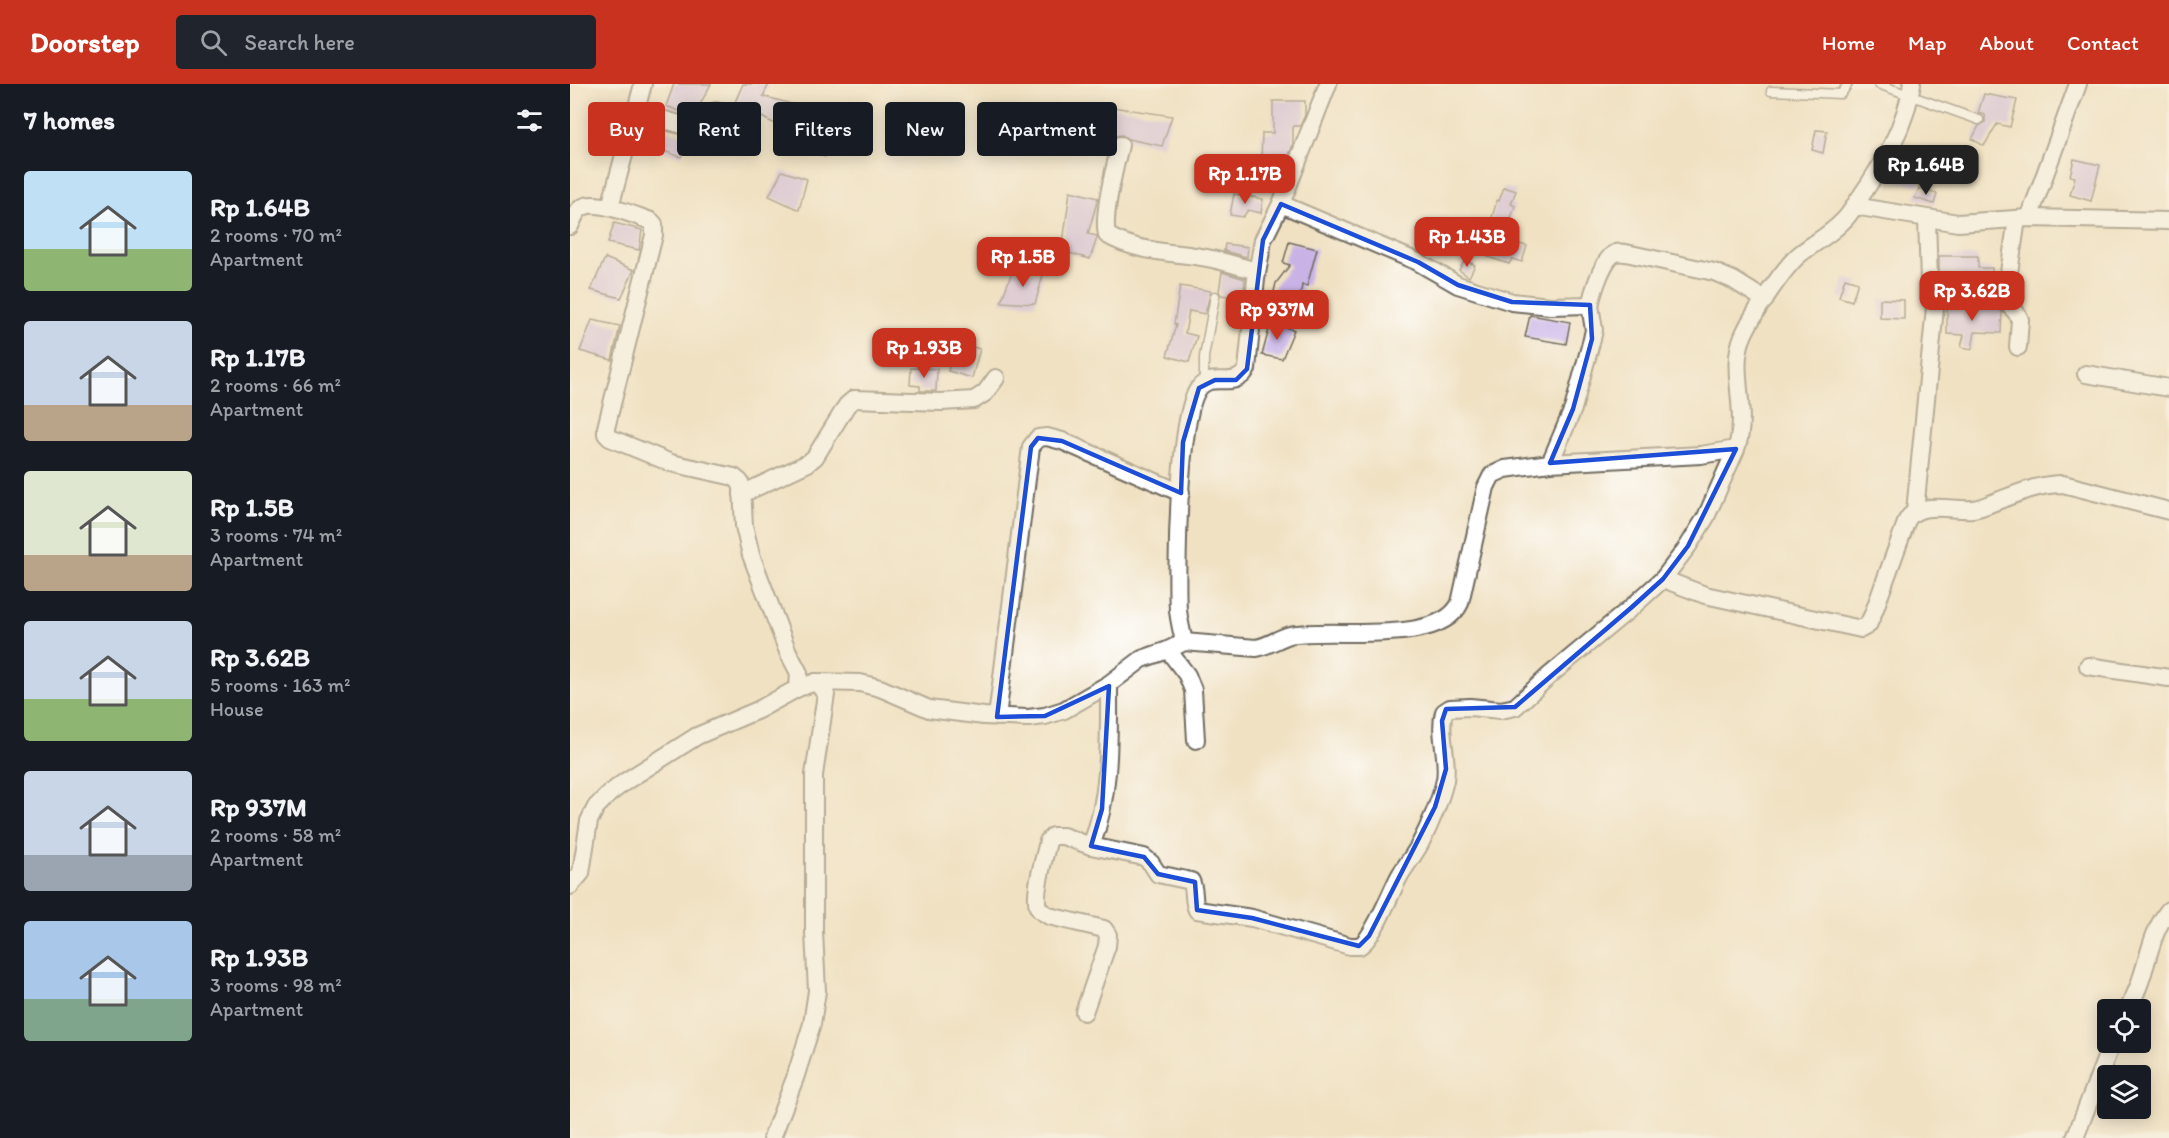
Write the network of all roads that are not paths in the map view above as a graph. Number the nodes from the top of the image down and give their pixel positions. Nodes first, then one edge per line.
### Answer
1 (643, 84) edge
2 (1328, 84) edge
3 (1848, 84) edge
4 (1878, 84) edge
5 (2078, 84) edge
6 (1911, 89) edge
7 (1771, 91) dead end
8 (639, 102) edge
9 (1979, 120) dead end
10 (1120, 145) dead end
11 (624, 156) edge
12 (1281, 204) junction
13 (1854, 206) junction
14 (610, 207) junction
15 (1928, 219) junction
16 (2023, 219) junction
17 (2169, 221) edge
18 (570, 226) edge
19 (1257, 271) junction
20 (1215, 296) dead end
21 (1765, 300) junction
22 (1590, 305) junction
23 (2018, 346) dead end
24 (2086, 374) dead end
25 (996, 378) dead end
26 (1204, 384) junction
27 (2169, 388) edge
28 (1736, 448) junction
29 (1550, 463) junction
30 (1181, 493) junction
31 (742, 494) junction
32 (2169, 510) edge
33 (1915, 511) junction
34 (1663, 579) junction
35 (1184, 642) junction
36 (1168, 650) junction
37 (2088, 666) dead end
38 (2169, 678) edge
39 (816, 682) junction
40 (1109, 684) junction
41 (798, 687) junction
42 (997, 717) junction
43 (1196, 740) dead end
44 (1091, 846) junction
45 (570, 886) edge
46 (2169, 910) edge
47 (2132, 999) edge
48 (1084, 1012) dead end
49 (2108, 1053) edge
50 (772, 1138) edge
51 (2075, 1138) edge

1 - 8 street
2 - 12 street
3 - 7 lane
4 - 6 lane
5 - 16 street
6 - 9 lane
6 - 13 street
10 - 19 street
11 - 14 street
12 - 19 street
12 - 22 street
13 - 15 street
13 - 21 street
14 - 18 street
14 - 31 street
15 - 16 street
15 - 33 street
16 - 17 street
16 - 23 street
19 - 26 street
20 - 26 lane
21 - 22 street
21 - 28 street
22 - 29 street
24 - 27 street
25 - 31 street
26 - 30 street
28 - 29 street
28 - 34 street
29 - 35 street
30 - 35 street
30 - 42 street
31 - 41 street
32 - 33 street
33 - 34 street
34 - 44 street
35 - 36 street
36 - 40 street
36 - 43 street
37 - 38 street
39 - 41 street
39 - 42 street
39 - 50 street
40 - 42 street
40 - 44 street
41 - 45 street
44 - 48 street
46 - 47 street
49 - 51 street

